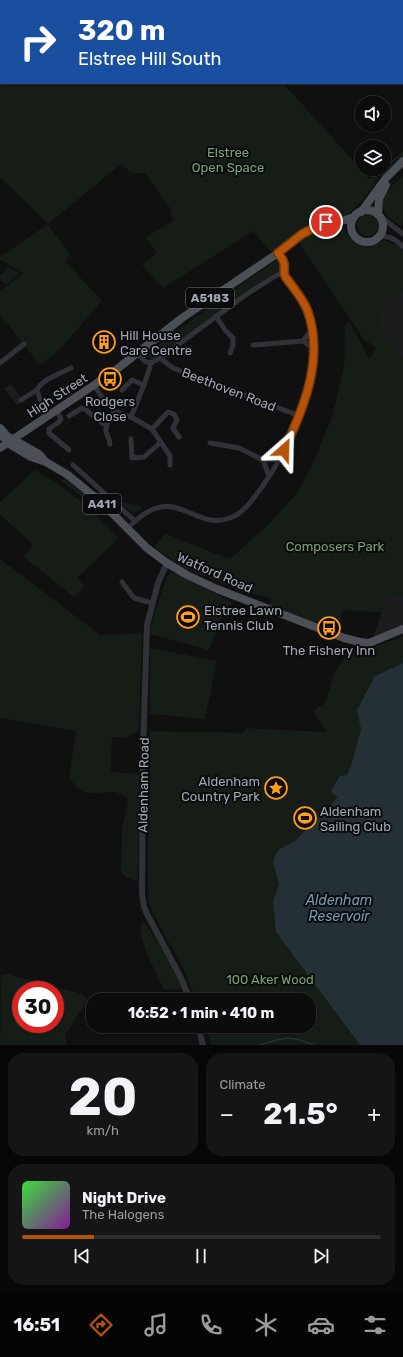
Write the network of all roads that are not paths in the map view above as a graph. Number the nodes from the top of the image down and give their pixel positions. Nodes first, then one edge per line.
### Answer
1 (403, 161) edge
2 (403, 167) edge
3 (361, 212) junction
4 (379, 216) junction
5 (354, 217) junction
6 (336, 221) junction
7 (353, 232) junction
8 (403, 234) edge
9 (378, 237) junction
10 (403, 247) edge
11 (278, 253) junction
12 (284, 273) junction
13 (216, 316) junction
14 (312, 329) junction
15 (302, 341) junction
16 (24, 344) dead end
17 (253, 345) dead end
18 (314, 349) junction
19 (230, 352) dead end
20 (137, 353) junction
21 (160, 358) junction
22 (0, 363) edge
23 (150, 367) dead end
24 (71, 368) dead end
25 (94, 385) junction
26 (144, 385) junction
27 (37, 388) junction
28 (122, 390) dead end
29 (21, 400) dead end
30 (57, 411) junction
31 (114, 411) junction
32 (49, 416) junction
33 (69, 416) dead end
34 (300, 416) junction
35 (131, 417) junction
36 (106, 425) junction
37 (0, 428) edge
38 (152, 429) junction
39 (27, 430) junction
40 (0, 434) edge
41 (179, 437) dead end
42 (131, 439) dead end
43 (161, 442) junction
44 (5, 444) edge
45 (110, 444) dead end
46 (210, 444) dead end
47 (28, 447) junction
48 (69, 450) dead end
49 (280, 458) junction
50 (263, 460) junction
51 (46, 462) junction
52 (73, 465) dead end
53 (170, 465) dead end
54 (269, 476) junction
55 (167, 563) junction
56 (122, 582) dead end
57 (152, 603) junction
58 (403, 629) edge
59 (187, 993) edge
60 (200, 1033) edge
61 (203, 1045) edge

1 - 3 main road
2 - 4 main road
3 - 4 main road
3 - 5 main road
4 - 8 street
4 - 9 main road
5 - 6 main road, A5183
5 - 7 main road
6 - 7 main road
6 - 11 main road, A5183
7 - 9 main road
9 - 10 street
11 - 12 street
11 - 20 main road, A5183
12 - 13 street
12 - 14 street
13 - 19 street
13 - 21 street
14 - 15 street
14 - 18 street
15 - 17 street
15 - 18 street
16 - 22 street
18 - 34 street
20 - 21 street
20 - 25 main road, High Street / A5183
21 - 34 street, Beethoven Road
23 - 26 street
24 - 27 street
25 - 30 main road, High Street / A5183
25 - 31 street
26 - 28 street
26 - 35 street
27 - 29 street
27 - 32 street
30 - 32 main road, High Street / A5183
30 - 48 street
31 - 35 street
31 - 36 street
32 - 39 main road, High Street / A5183
33 - 36 street
34 - 49 street
35 - 38 street
36 - 45 street
37 - 44 main road
38 - 41 street
38 - 43 street
39 - 44 main road, High Street / A5183
39 - 47 main road
40 - 44 main road
42 - 43 street
43 - 53 street
44 - 47 main road, Watford Road
44 - 51 main road, Watford Road
46 - 50 street
47 - 51 main road, Watford Road
49 - 50 street
49 - 54 street
50 - 54 street
51 - 55 main road, Watford Road / A411
52 - 54 street
55 - 57 street, Aldenham Road
55 - 58 main road, Watford Road / A411
56 - 57 street
57 - 59 street, Aldenham Road
60 - 61 street

